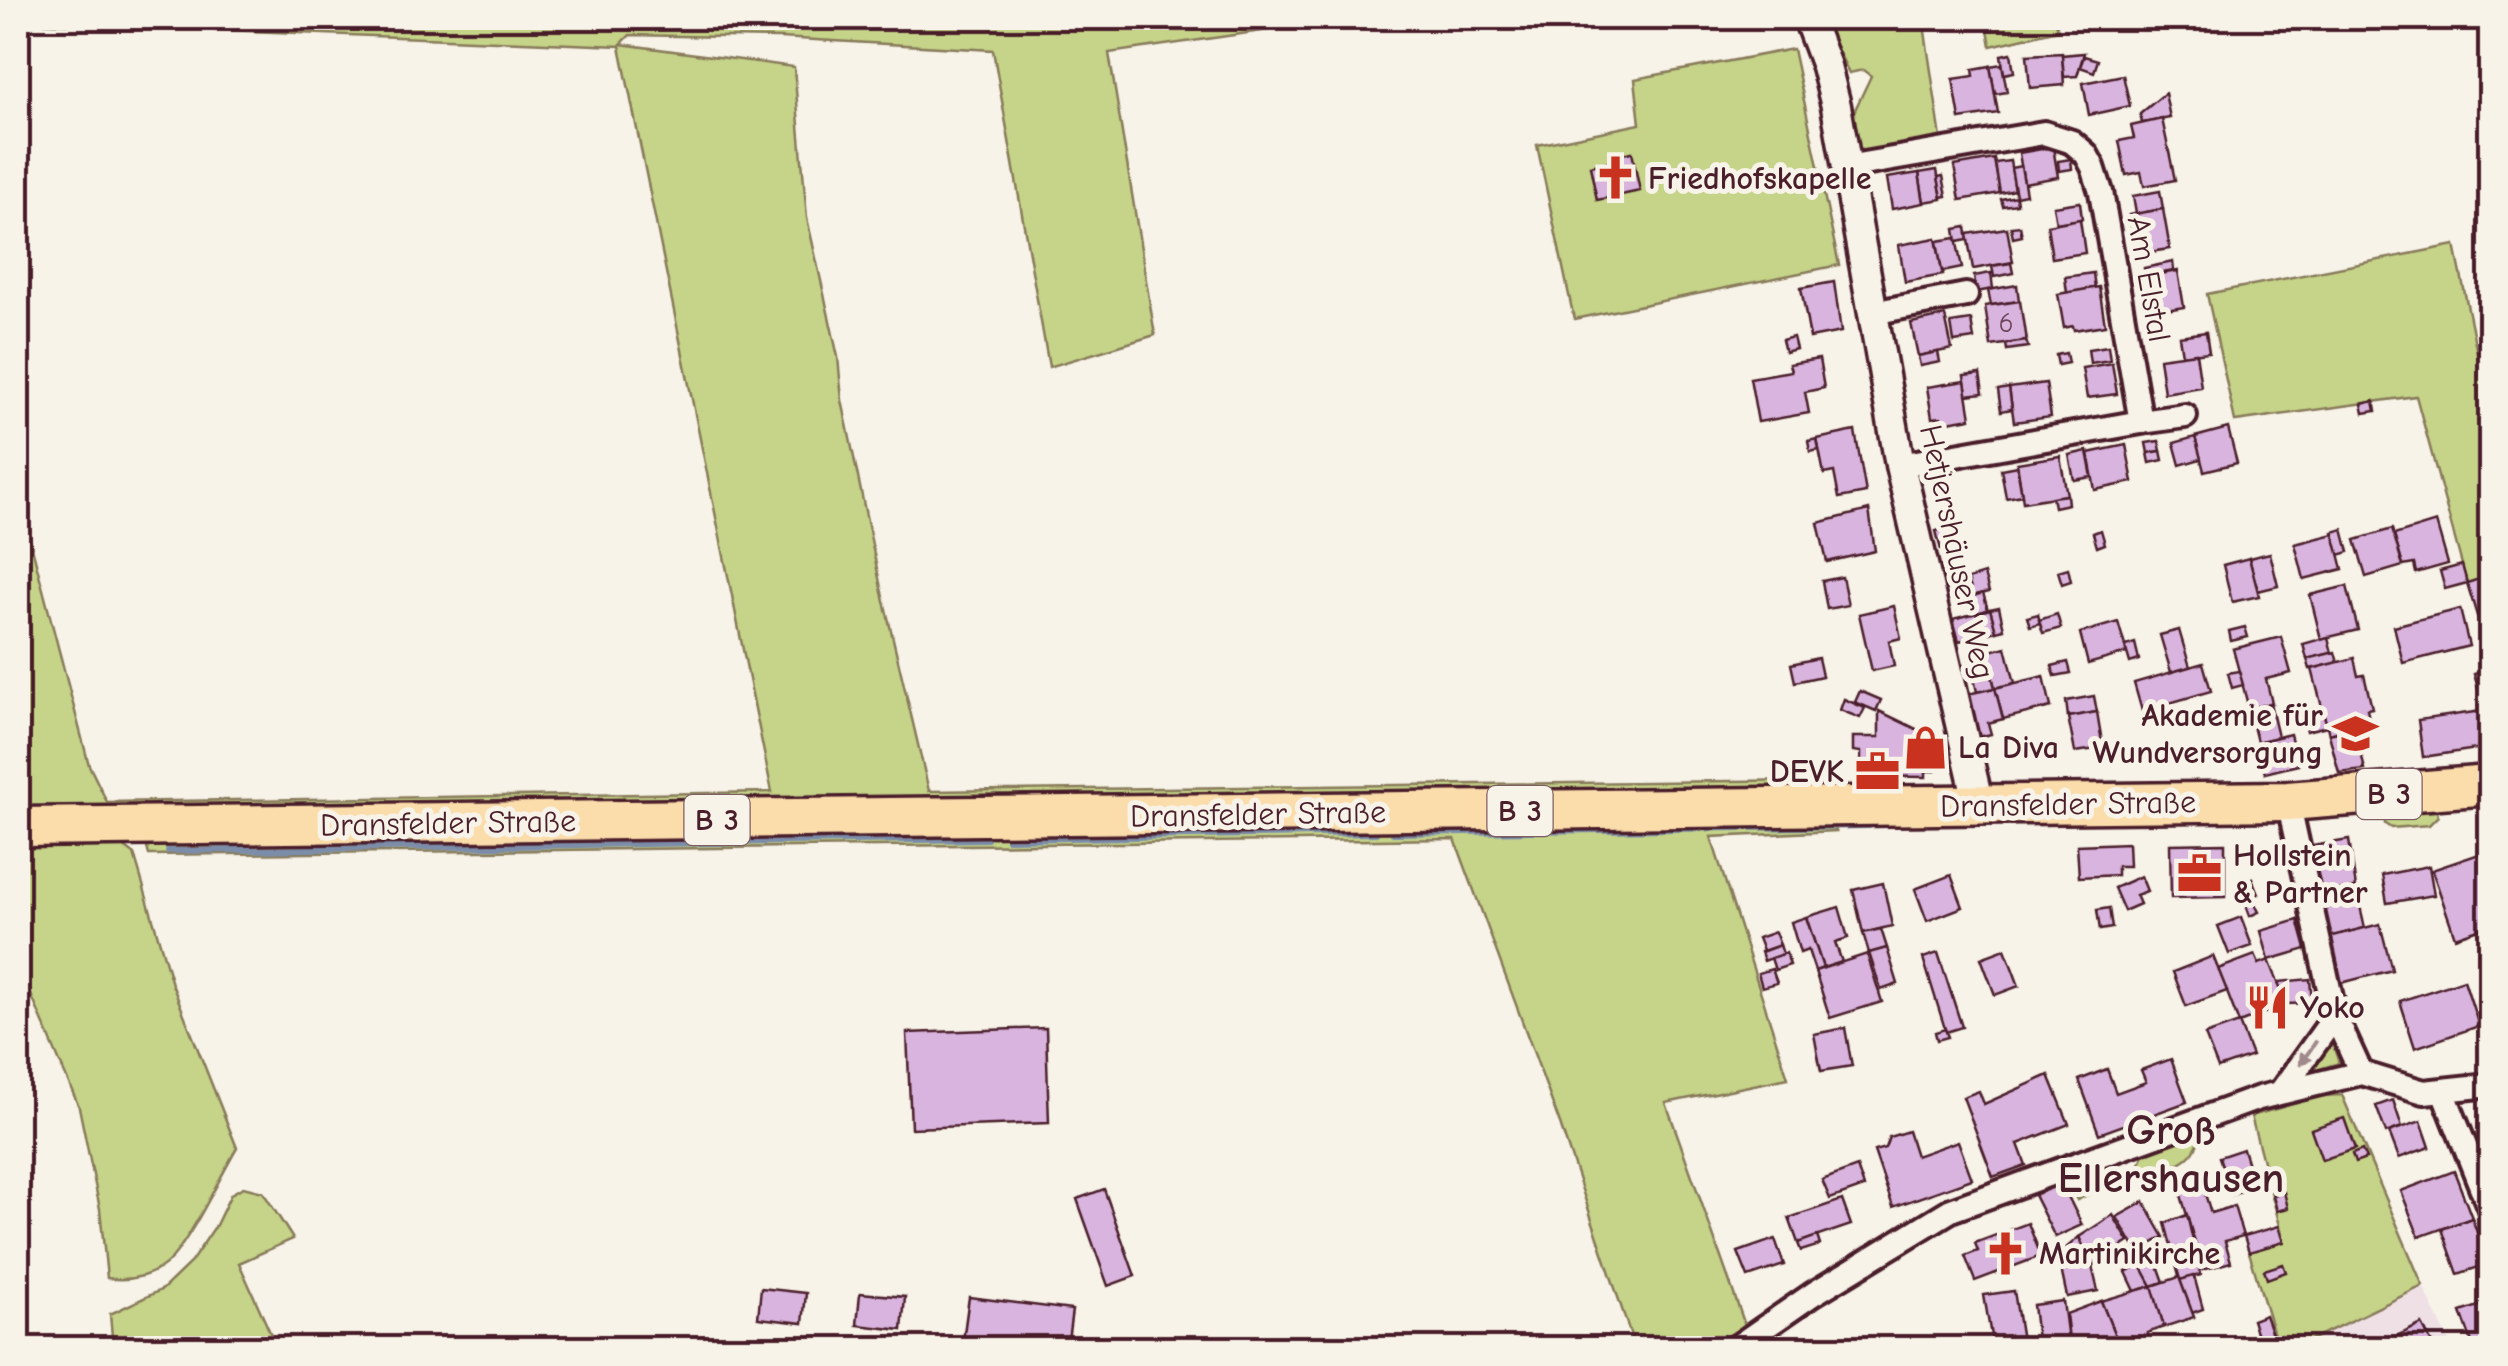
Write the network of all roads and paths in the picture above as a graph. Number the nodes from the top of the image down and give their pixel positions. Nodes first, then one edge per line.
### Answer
1 (1808, 18) edge
2 (1846, 167) junction
3 (1966, 295) dead end
4 (1872, 313) junction
5 (2184, 416) dead end
6 (2142, 422) junction
7 (1900, 465) junction
8 (2490, 785) edge
9 (2288, 801) junction
10 (1978, 805) junction
11 (21, 827) edge
12 (2334, 1016) junction
13 (2361, 1073) junction
14 (2490, 1084) edge
15 (2282, 1090) junction
16 (2443, 1091) junction
17 (2490, 1209) edge
18 (1735, 1348) edge

1 - 2 street, Hetjershäuser Weg
2 - 4 street, Hetjershäuser Weg
2 - 6 street, Am Elstal
3 - 4 street
4 - 7 street, Hetjershäuser Weg
5 - 6 street
6 - 7 street
7 - 10 street, Hetjershäuser Weg
8 - 9 main road, Dransfelder Straße / B 3
9 - 10 main road, Dransfelder Straße / B 3
9 - 12 street
10 - 11 main road, Dransfelder Straße / B 3
12 - 13 street
12 -> 15 street
13 - 15 street
13 - 16 street
14 - 16 street
15 - 18 street
16 - 17 street

